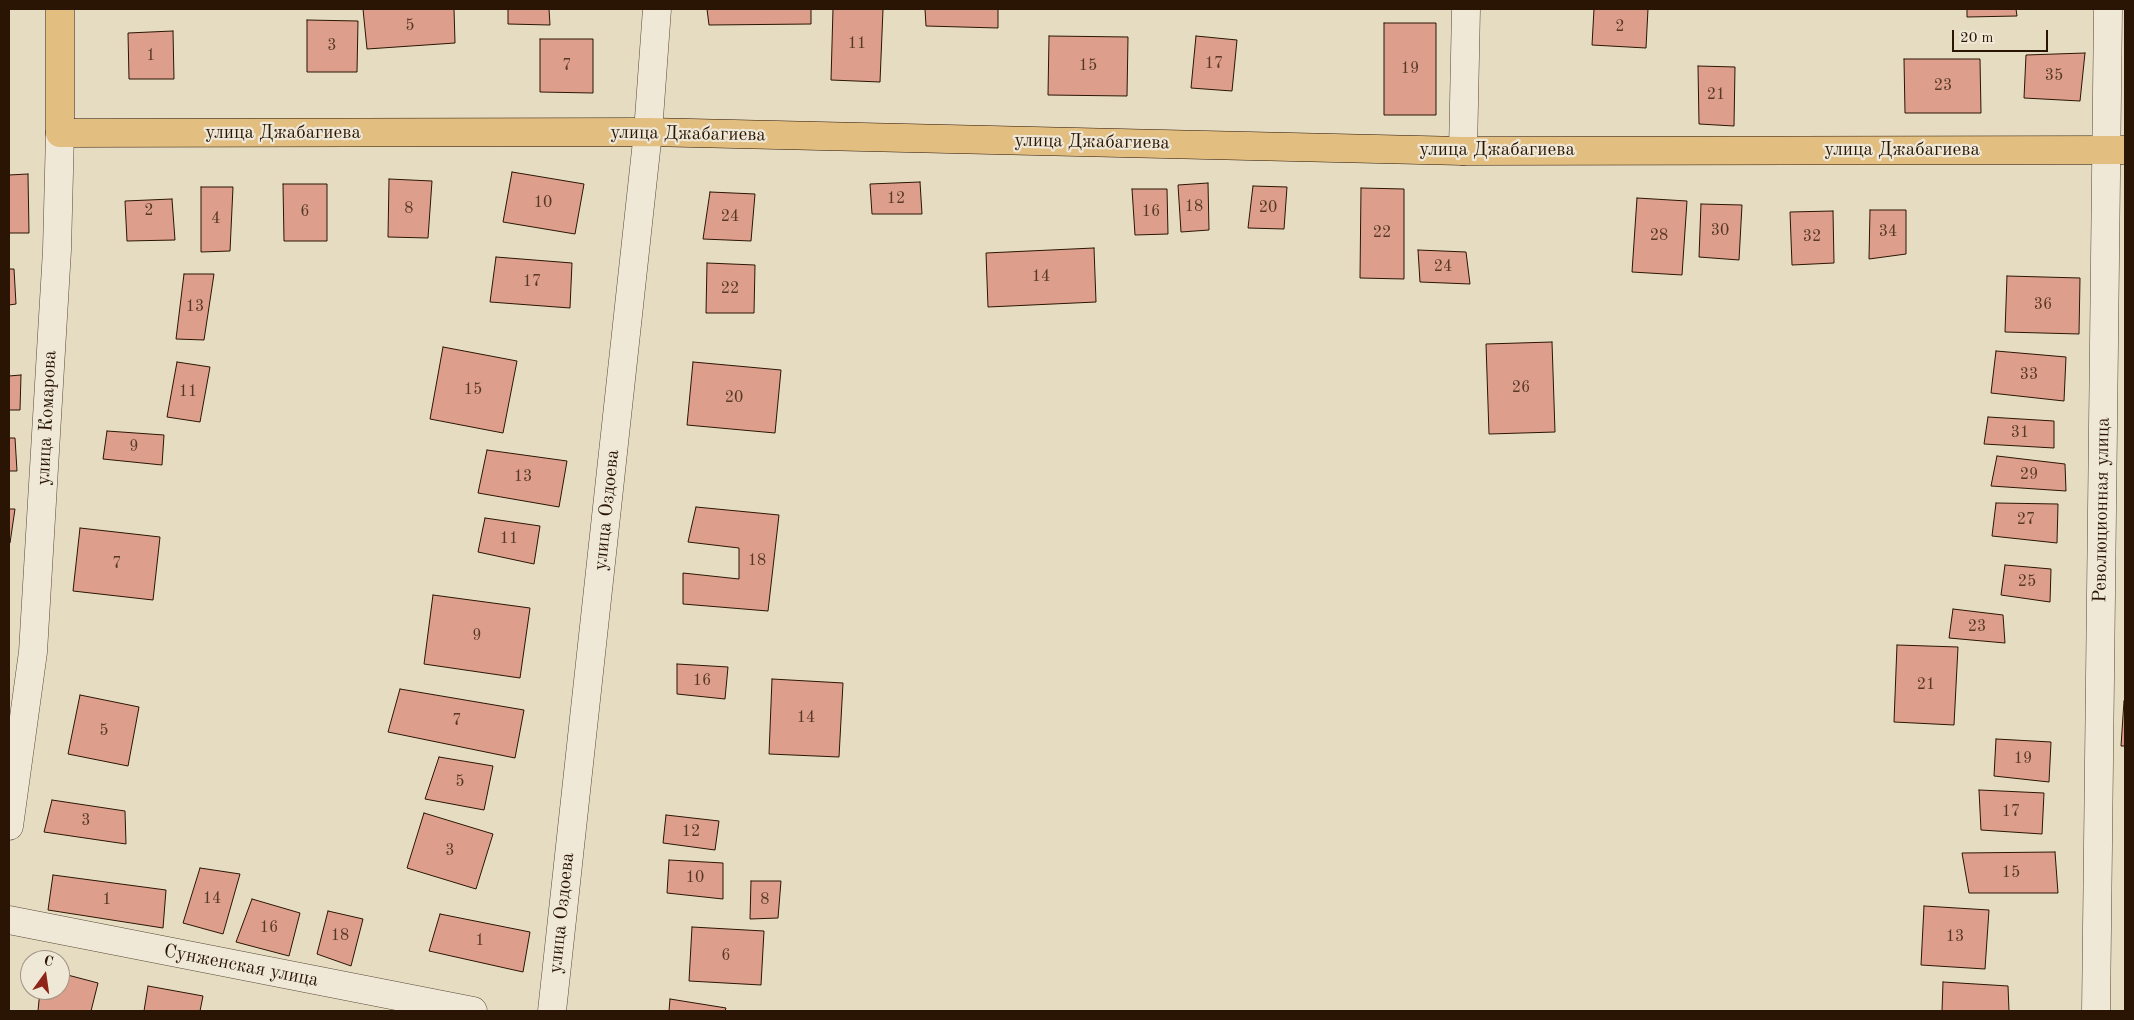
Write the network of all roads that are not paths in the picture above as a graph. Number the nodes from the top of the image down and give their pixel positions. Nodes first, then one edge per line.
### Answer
1 (60, 9) edge
2 (657, 9) edge
3 (1466, 9) edge
4 (2108, 9) edge
5 (648, 132) junction
6 (60, 133) junction
7 (2116, 150) edge
8 (1462, 151) junction
9 (9, 826) edge
10 (9, 920) edge
11 (473, 1011) edge
12 (552, 1011) edge
13 (2096, 1011) edge

1 - 6 main road, улица Комарова
2 - 5 street, улица Оздоева
3 - 8 street
4 - 7 street, Революционная улица
5 - 6 main road, улица Джабагиева
5 - 8 main road, улица Джабагиева
5 - 12 street, улица Оздоева
6 - 9 street, улица Комарова
7 - 8 main road, улица Джабагиева
7 - 13 street, Революционная улица
10 - 11 street, Сунженская улица

